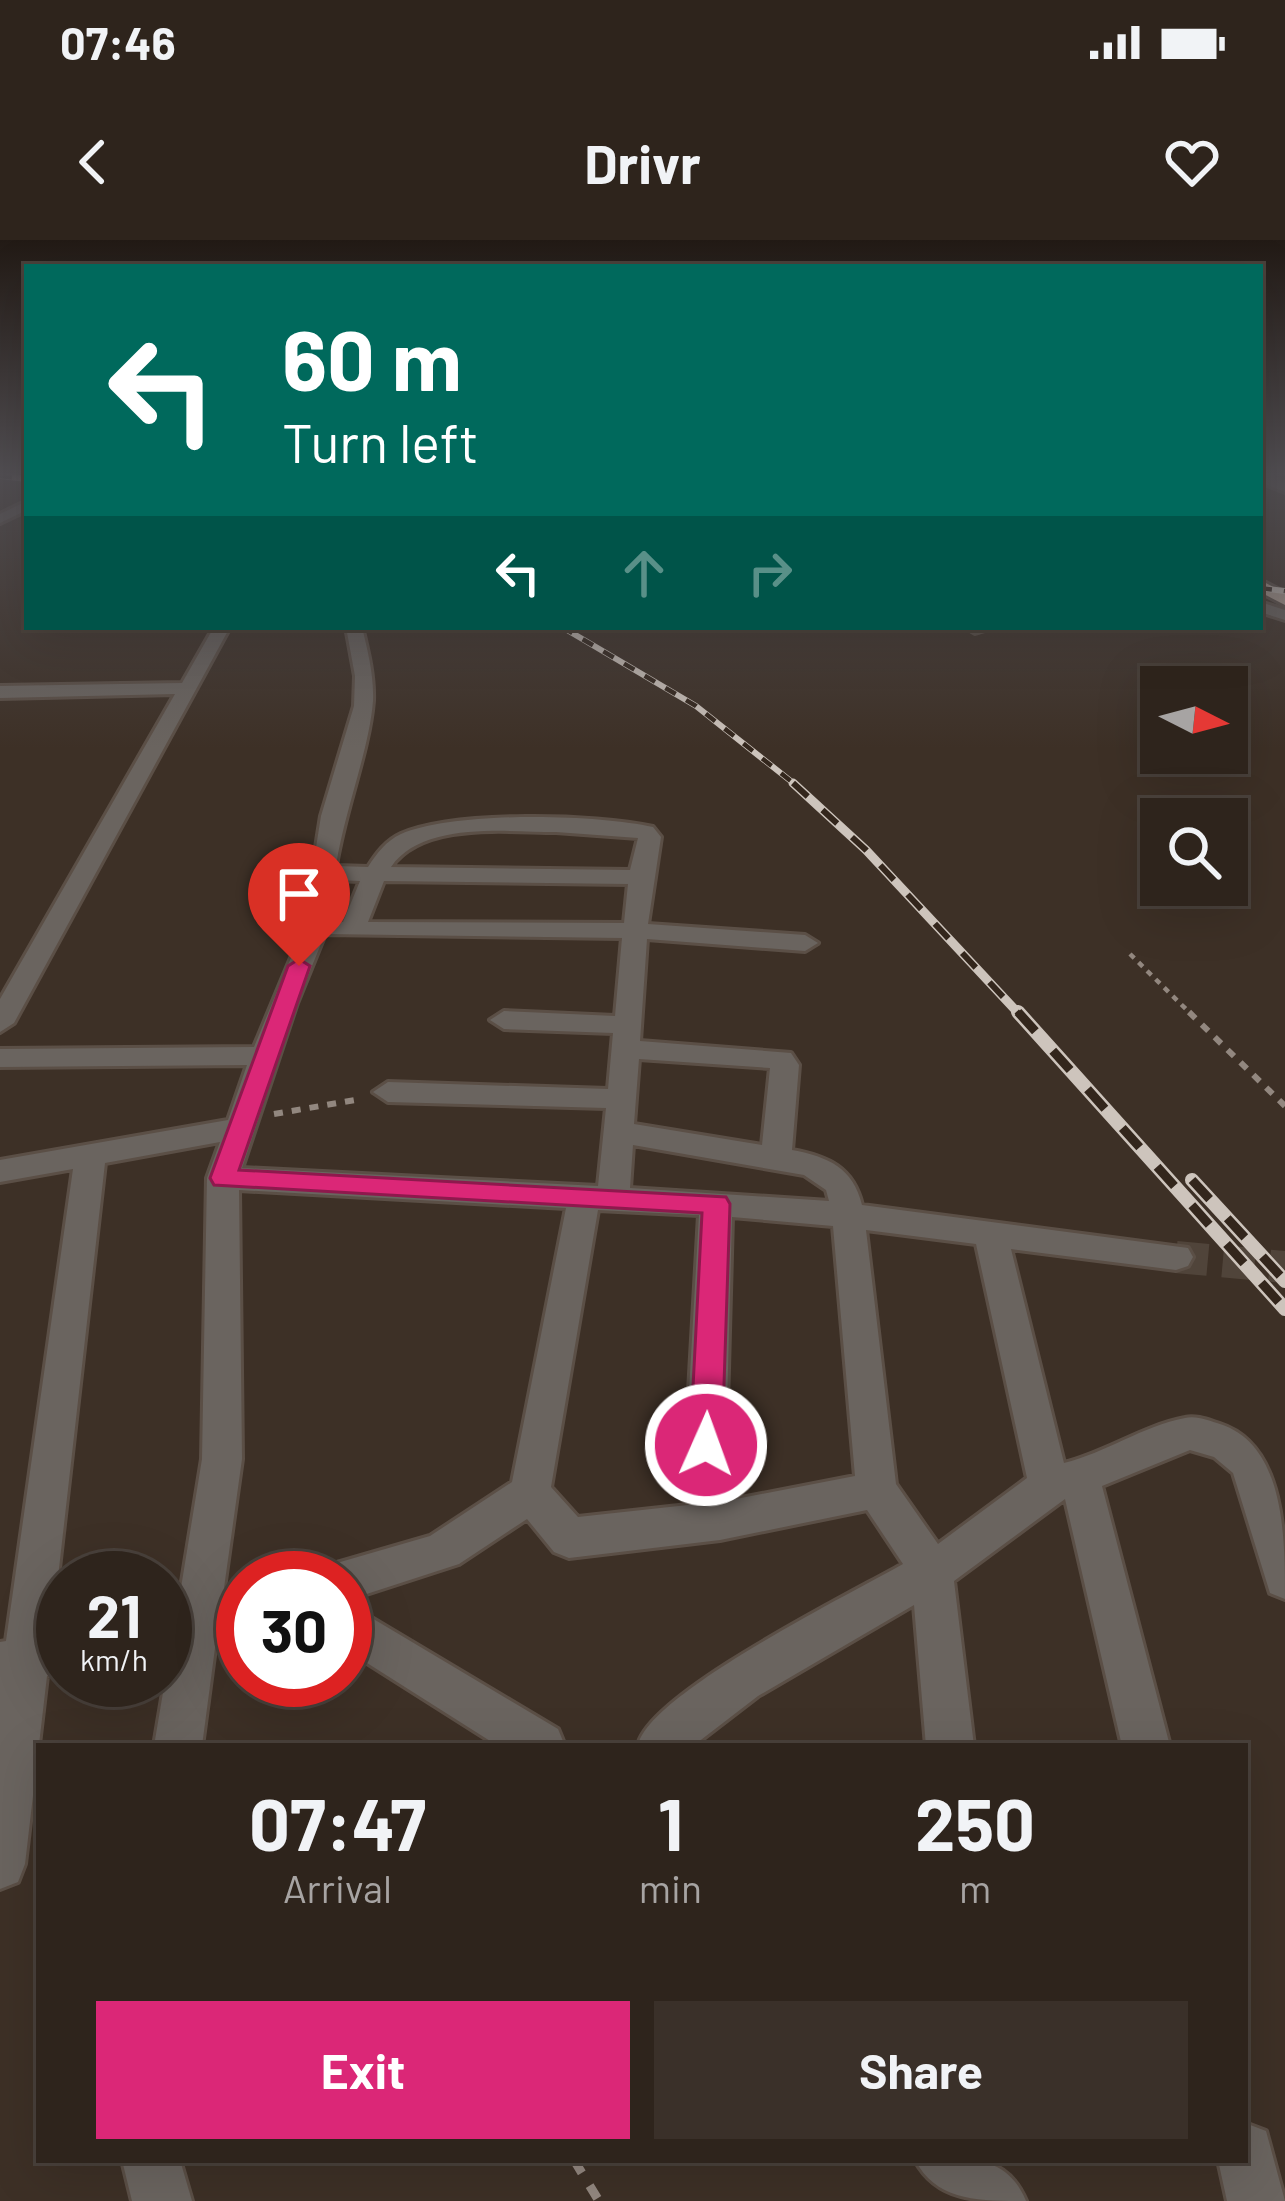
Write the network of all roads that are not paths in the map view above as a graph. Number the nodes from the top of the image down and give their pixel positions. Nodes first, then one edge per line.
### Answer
1 (220, 630) edge
2 (355, 630) edge
3 (184, 688) junction
4 (0, 692) edge
5 (322, 873) junction
6 (375, 873) junction
7 (640, 878) junction
8 (315, 928) junction
9 (353, 929) junction
10 (636, 931) junction
11 (806, 943) dead end
12 (504, 1020) dead end
13 (0, 1023) edge
14 (626, 1037) junction
15 (264, 1056) junction
16 (0, 1058) edge
17 (388, 1093) road end
18 (623, 1099) junction
19 (242, 1122) junction
20 (620, 1132) junction
21 (90, 1156) junction
22 (776, 1159) junction
23 (0, 1171) edge
24 (223, 1178) junction
25 (598, 1198) junction
26 (716, 1204) junction
27 (848, 1215) junction
28 (990, 1233) junction
29 (1176, 1257) tunnel mouth
30 (1065, 1481) junction
31 (876, 1490) junction
32 (530, 1492) junction
33 (720, 1521) junction
34 (932, 1571) junction
35 (372, 1573) edge
36 (192, 1578) edge
37 (1285, 1578) edge
38 (372, 1641) edge
39 (30, 1658) edge
40 (179, 1707) edge
41 (178, 1743) edge
42 (536, 1743) edge
43 (662, 1743) edge
44 (950, 1743) edge
45 (1145, 1743) edge
46 (0, 1864) edge
47 (153, 2163) edge
48 (948, 2163) edge
49 (991, 2163) edge
50 (1248, 2163) edge
51 (995, 2200) edge
52 (161, 2201) edge
53 (1257, 2201) edge

1 - 3 street
2 - 5 street
3 - 4 street
3 - 13 street
5 - 6 street
5 - 8 street
6 - 7 street
6 - 7 street
6 - 9 street
7 - 10 street
8 - 9 street
8 - 15 street
9 - 10 street
10 - 11 street
10 - 14 street
12 - 14 street
14 - 18 street
14 - 22 street
15 - 16 street
15 - 19 street
17 - 18 street
18 - 20 street
19 - 21 street
19 - 24 street
20 - 22 street
20 - 25 street
21 - 23 street
21 - 39 street
22 - 27 street
24 - 25 street
24 - 36 street
25 - 26 street
25 - 32 street
26 - 27 street
26 - 33 street
27 - 28 street
27 - 31 street
28 - 29 street
28 - 30 street
30 - 34 street
30 - 37 street
30 - 45 street
31 - 33 street
31 - 34 street
32 - 33 street
32 - 35 street
34 - 43 street
34 - 44 street
38 - 42 street
39 - 46 street
40 - 41 street
47 - 52 street
48 - 51 street
49 - 51 street
50 - 53 street

